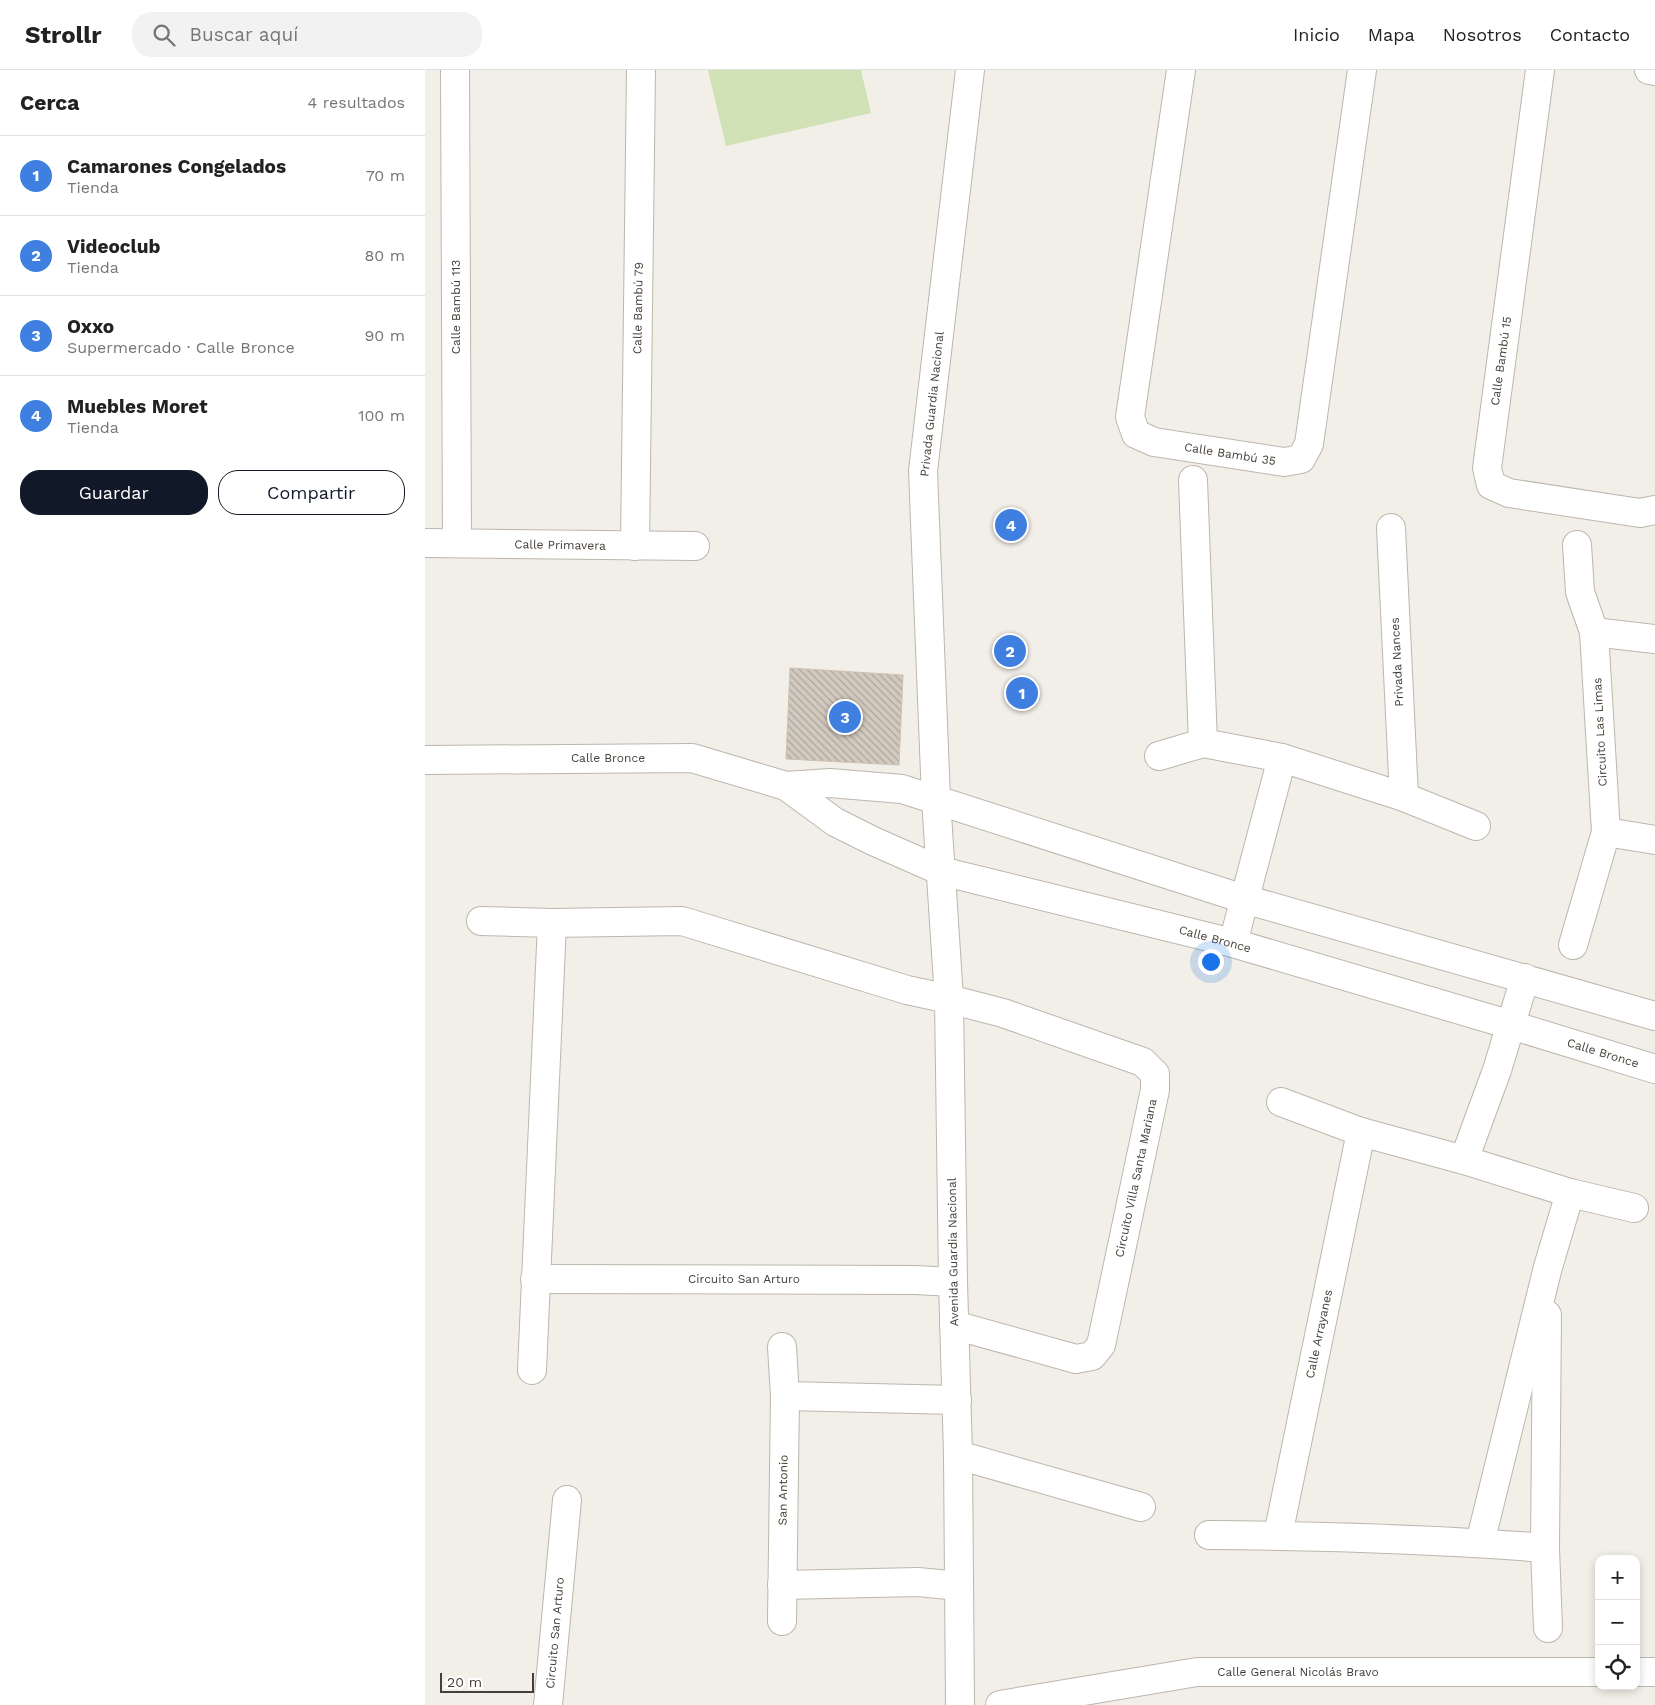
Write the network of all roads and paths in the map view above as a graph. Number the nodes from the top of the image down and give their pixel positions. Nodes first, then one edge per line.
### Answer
1 (455, 70) edge
2 (641, 70) edge
3 (970, 70) edge
4 (1181, 70) edge
5 (1362, 70) edge
6 (1540, 70) edge
7 (1649, 70) edge
8 (1655, 71) edge
9 (1193, 480) dead end
10 (1655, 510) edge
11 (1391, 528) dead end
12 (457, 543) junction
13 (425, 544) edge
14 (635, 546) junction
15 (695, 546) dead end
16 (1577, 546) dead end
17 (1594, 632) junction
18 (1655, 639) edge
19 (1203, 743) junction
20 (1159, 756) dead end
21 (1282, 758) junction
22 (425, 760) edge
23 (786, 786) junction
24 (1404, 797) junction
25 (936, 799) junction
26 (1476, 826) dead end
27 (1605, 832) junction
28 (1655, 840) edge
29 (941, 870) junction
30 (1244, 899) junction
31 (481, 921) dead end
32 (552, 923) junction
33 (1233, 943) junction
34 (1573, 945) dead end
35 (1525, 978) junction
36 (949, 999) junction
37 (1655, 1016) edge
38 (1511, 1025) junction
39 (1655, 1069) edge
40 (1281, 1102) dead end
41 (1361, 1132) junction
42 (1464, 1160) junction
43 (1570, 1193) junction
44 (1634, 1208) dead end
45 (1547, 1267) junction
46 (535, 1279) junction
47 (953, 1282) junction
48 (954, 1325) junction
49 (782, 1347) dead end
50 (532, 1370) dead end
51 (785, 1396) junction
52 (957, 1400) junction
53 (958, 1455) junction
54 (567, 1500) dead end
55 (1141, 1507) dead end
56 (1209, 1535) dead end
57 (1278, 1536) junction
58 (1481, 1543) junction
59 (1545, 1548) junction
60 (782, 1585) junction
61 (959, 1586) junction
62 (782, 1621) dead end
63 (1548, 1628) dead end
64 (1595, 1672) edge
65 (1640, 1672) edge
66 (1655, 1672) edge
67 (548, 1705) edge
68 (960, 1705) edge
69 (1000, 1705) edge

1 - 12 street, Calle Bambú 113
2 - 14 street, Calle Bambú 79
3 - 25 street, Privada Guardia Nacional
4 - 5 street, Calle Bambú 35
6 - 10 street, Calle Bambú 15
7 - 8 street
9 - 19 street
11 - 24 street, Privada Nances
12 - 13 street, Calle Primavera
12 - 14 street, Calle Primavera
14 - 15 street, Calle Primavera
16 - 17 street, Circuito Las Limas
17 - 18 street
17 - 27 street, Circuito Las Limas
19 - 20 street
19 - 21 street
21 - 24 street
21 - 30 street
22 - 23 street, Calle Bronce
23 - 25 street, Calle Bronce
23 - 29 street, Calle Bronce
24 - 26 street
25 - 29 street, Avenida Guardia Nacional
25 - 30 street, Calle Bronce
27 - 28 street
27 - 34 street, Circuito Las Limas
29 - 33 street, Calle Bronce
29 - 36 street, Avenida Guardia Nacional
30 - 33 street
30 - 35 street, Calle Bronce
31 - 32 street
32 - 36 street
32 - 46 street
33 - 38 street, Calle Bronce
35 - 37 street, Calle Bronce
35 - 38 street
36 - 47 street, Avenida Guardia Nacional
36 - 48 street, Circuito Villa Santa Mariana
38 - 39 street, Calle Bronce
38 - 42 street
40 - 41 street
41 - 42 street
41 - 57 street, Calle Arrayanes
42 - 43 street
43 - 44 street
43 - 45 street
45 - 58 street
45 - 59 street
46 - 47 street, Circuito San Arturo
46 - 50 street
47 - 48 street, Avenida Guardia Nacional
48 - 52 street, Avenida Guardia Nacional
49 - 51 street, San Antonio
51 - 52 street
51 - 60 street, San Antonio
52 - 53 street, Avenida Guardia Nacional
53 - 55 street
53 - 61 street, Avenida Guardia Nacional
54 - 67 street, Circuito San Arturo
56 - 57 street
57 - 58 street
58 - 59 street
59 - 63 street
60 - 61 street
60 - 62 street, San Antonio
61 - 68 street, Avenida Guardia Nacional
64 - 69 street, Calle General Nicolás Bravo
65 - 66 street

